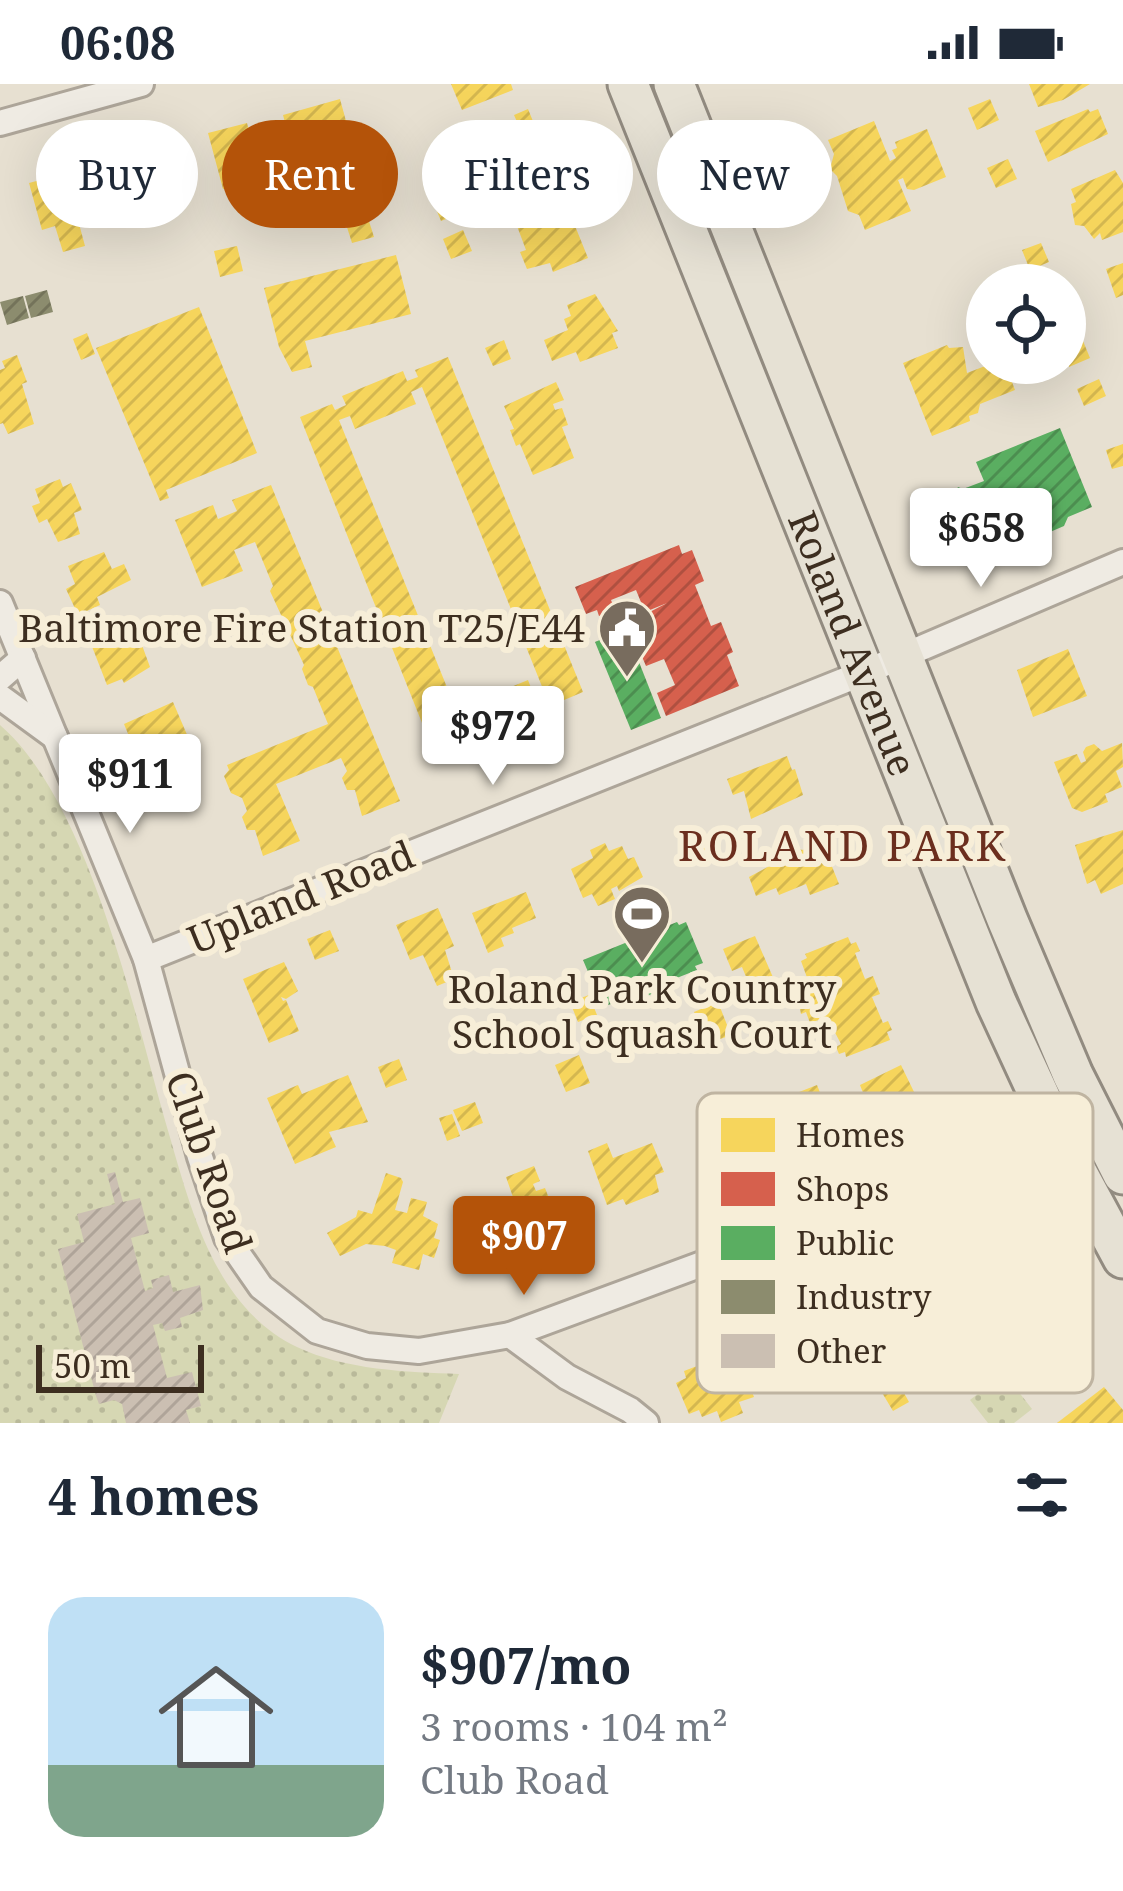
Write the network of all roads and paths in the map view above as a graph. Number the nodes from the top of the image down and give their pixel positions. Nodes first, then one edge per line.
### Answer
1 (141, 84) edge
2 (674, 84) edge
3 (634, 86) edge
4 (0, 123) edge
5 (1123, 562) edge
6 (0, 603) edge
7 (902, 656) junction
8 (23, 658) junction
9 (863, 673) junction
10 (0, 678) edge
11 (0, 697) edge
12 (57, 738) junction
13 (146, 958) junction
14 (1038, 1093) edge
15 (1082, 1093) edge
16 (1093, 1117) edge
17 (1098, 1128) junction
18 (1093, 1130) edge
19 (1123, 1174) edge
20 (1093, 1202) edge
21 (1123, 1258) edge
22 (697, 1266) edge
23 (510, 1335) junction
24 (646, 1423) edge

1 - 4 street
2 - 7 main road, Roland Avenue
3 - 9 main road, Roland Avenue
5 - 7 street, Upland Road
6 - 8 street, Club Road
7 - 9 street, Upland Road
7 - 15 main road, Roland Avenue
8 - 10 street
8 - 12 street, Club Road
9 - 13 street, Upland Road
9 - 14 main road, Roland Avenue
11 - 12 street
12 - 13 street, Club Road
13 - 23 street, Club Road
16 - 17 main road, Roland Avenue
17 - 18 street, Club Road
17 - 19 main road, Roland Avenue
20 - 21 main road, Roland Avenue
22 - 23 street, Club Road
23 - 24 street

